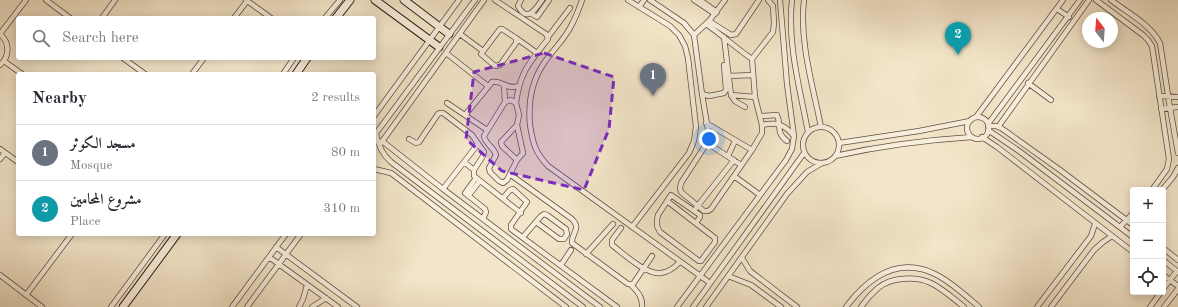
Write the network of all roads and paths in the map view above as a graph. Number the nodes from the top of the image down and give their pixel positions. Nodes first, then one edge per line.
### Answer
1 (26, 0) edge
2 (46, 0) edge
3 (115, 0) edge
4 (247, 0) edge
5 (340, 0) edge
6 (350, 0) edge
7 (375, 0) edge
8 (404, 0) edge
9 (459, 0) edge
10 (475, 0) edge
11 (484, 0) edge
12 (495, 0) edge
13 (521, 0) edge
14 (542, 0) edge
15 (549, 0) edge
16 (582, 0) edge
17 (628, 0) edge
18 (644, 0) edge
19 (650, 0) edge
20 (694, 0) edge
21 (700, 0) edge
22 (725, 0) edge
23 (760, 0) edge
24 (768, 0) edge
25 (780, 0) edge
26 (792, 0) edge
27 (804, 0) edge
28 (1063, 0) edge
29 (1080, 0) edge
30 (1089, 0) edge
31 (1096, 0) edge
32 (1111, 0) edge
33 (501, 2) edge
34 (639, 7) junction
35 (570, 8) dead end
36 (1057, 8) junction
37 (716, 13) junction
38 (532, 14) junction
39 (67, 16) edge
40 (103, 16) edge
41 (235, 16) edge
42 (268, 16) edge
43 (327, 16) edge
44 (338, 16) edge
45 (1068, 16) junction
46 (1074, 20) junction
47 (708, 22) junction
48 (439, 27) junction
49 (0, 34) edge
50 (450, 34) junction
51 (460, 34) junction
52 (694, 35) junction
53 (724, 36) junction
54 (548, 37) junction
55 (516, 38) junction
56 (430, 41) junction
57 (439, 48) junction
58 (483, 50) junction
59 (446, 53) junction
60 (537, 53) junction
61 (752, 59) junction
62 (126, 60) edge
63 (202, 60) edge
64 (293, 60) edge
65 (306, 60) edge
66 (4, 61) junction
67 (0, 65) edge
68 (724, 65) dead end
69 (19, 72) edge
70 (142, 72) edge
71 (194, 72) edge
72 (284, 72) edge
73 (297, 72) edge
74 (753, 75) junction
75 (729, 76) junction
76 (1028, 84) junction
77 (504, 85) junction
78 (488, 86) junction
79 (518, 86) junction
80 (702, 94) junction
81 (731, 96) junction
82 (755, 96) junction
83 (1159, 96) junction
84 (1168, 97) junction
85 (1178, 98) edge
86 (1051, 100) dead end
87 (505, 102) junction
88 (447, 103) dead end
89 (516, 103) junction
90 (745, 107) dead end
91 (1178, 107) edge
92 (1170, 108) junction
93 (1161, 109) junction
94 (376, 113) edge
95 (465, 115) junction
96 (760, 116) junction
97 (976, 117) junction
98 (970, 121) junction
99 (706, 123) junction
100 (779, 124) junction
101 (517, 125) junction
102 (762, 126) junction
103 (821, 127) junction
104 (988, 127) junction
105 (998, 127) junction
106 (487, 130) junction
107 (808, 132) junction
108 (376, 134) edge
109 (794, 136) junction
110 (972, 137) junction
111 (982, 137) junction
112 (376, 138) edge
113 (409, 139) dead end
114 (382, 141) junction
115 (736, 141) junction
116 (787, 141) dead end
117 (706, 143) junction
118 (839, 143) junction
119 (478, 144) junction
120 (379, 146) junction
121 (502, 146) junction
122 (0, 149) edge
123 (752, 150) junction
124 (496, 152) junction
125 (5, 153) junction
126 (804, 153) junction
127 (1178, 153) edge
128 (728, 156) junction
129 (835, 156) junction
130 (0, 159) edge
131 (517, 160) junction
132 (734, 160) junction
133 (16, 161) edge
134 (464, 162) junction
135 (822, 163) junction
136 (741, 165) junction
137 (396, 166) junction
138 (376, 169) edge
139 (474, 170) junction
140 (1178, 170) edge
141 (391, 173) junction
142 (511, 175) junction
143 (734, 176) junction
144 (478, 180) junction
145 (1154, 187) edge
146 (1164, 187) edge
147 (443, 189) junction
148 (760, 195) junction
149 (502, 198) junction
150 (667, 202) junction
151 (698, 206) junction
152 (694, 211) junction
153 (521, 212) junction
154 (1130, 216) edge
155 (483, 219) junction
156 (1127, 220) junction
157 (536, 222) junction
158 (696, 223) junction
159 (1130, 223) edge
160 (613, 224) dead end
161 (1095, 224) junction
162 (632, 227) junction
163 (1120, 227) junction
164 (621, 228) dead end
165 (1130, 230) edge
166 (1128, 233) joint
167 (70, 236) edge
168 (164, 236) edge
169 (176, 236) edge
170 (285, 236) edge
171 (300, 236) edge
172 (1112, 236) junction
173 (523, 237) junction
174 (276, 248) junction
175 (571, 250) dead end
176 (1130, 250) edge
177 (1166, 250) edge
178 (586, 254) junction
179 (286, 255) junction
180 (652, 256) dead end
181 (269, 257) junction
182 (742, 258) junction
183 (1178, 260) edge
184 (680, 262) junction
185 (1166, 262) edge
186 (278, 264) junction
187 (561, 265) junction
188 (644, 269) junction
189 (1177, 271) edge
190 (0, 275) edge
191 (728, 276) junction
192 (700, 277) junction
193 (1166, 278) edge
194 (1169, 280) junction
195 (710, 283) junction
196 (1166, 284) edge
197 (307, 285) junction
198 (630, 285) junction
199 (1178, 288) edge
200 (26, 295) junction
201 (1159, 295) edge
202 (326, 298) junction
203 (42, 307) edge
204 (111, 307) edge
205 (123, 307) edge
206 (232, 307) edge
207 (247, 307) edge
208 (299, 307) edge
209 (312, 307) edge
210 (338, 307) edge
211 (357, 307) edge
212 (566, 307) edge
213 (583, 307) edge
214 (600, 307) edge
215 (617, 307) edge
216 (642, 307) edge
217 (677, 307) edge
218 (693, 307) edge
219 (706, 307) edge
220 (781, 307) edge
221 (797, 307) edge
222 (846, 307) edge
223 (861, 307) edge
224 (964, 307) edge
225 (979, 307) edge
226 (1037, 307) edge
227 (1051, 307) edge
228 (1150, 307) edge
229 (1164, 307) edge

1 - 49 street
2 - 39 street
3 - 40 street
4 - 41 street
4 - 42 street
5 - 43 street
6 - 44 street
7 - 56 street
8 - 48 street
9 - 48 street
10 - 50 street
11 - 51 street
12 - 33 street
13 - 38 street
14 - 38 street
15 - 38 street
16 - 162 street
17 - 34 street
18 - 34 street
19 - 52 street
20 - 37 street
21 - 37 street
22 - 37 street
23 - 47 street
24 - 61 street
25 - 109 street
26 - 107 street
27 - 103 street
28 - 36 street
29 - 45 street
30 - 46 street
31 - 83 street
32 - 84 street
33 - 54 street
34 - 162 street
35 - 54 street
36 - 45 street
36 - 97 street
37 - 47 street
45 - 46 street
45 - 104 street
46 - 76 street
47 - 52 street
47 - 53 street
48 - 50 street
48 - 56 street
49 - 66 street
50 - 57 street
51 - 58 street
51 - 59 street
52 - 80 street
53 - 61 street
53 - 75 street
54 - 60 street
55 - 58 street
55 - 58 street
55 - 60 street
56 - 57 street
56 - 94 street
57 - 108 street
59 - 78 street
59 - 114 street
60 - 79 street
61 - 74 street
62 - 70 street
63 - 71 street
64 - 72 street
65 - 73 street
66 - 67 street
66 - 69 street
68 - 80 street
74 - 75 street
74 - 82 street
75 - 81 street
76 - 86 street
76 - 105 street
77 - 78 street
77 - 79 street
77 - 87 street
78 - 95 street
79 - 89 street
80 - 99 street
81 - 82 street
81 - 90 street
82 - 96 street
83 - 84 street
83 - 93 street
84 - 85 street
84 - 92 street
87 - 89 street
87 - 106 street
88 - 95 street
89 - 101 street
91 - 92 street
92 - 93 street
92 - 127 street
93 - 145 street
95 - 106 street
96 - 100 street
96 - 102 street
97 - 98 street
97 - 104 street
98 - 110 street
98 - 118 street
99 - 115 street
99 - 117 street
100 - 102 street
100 - 109 street
100 - 116 street
101 - 121 street
101 - 131 street
102 - 123 street
103 - 107 street
103 - 118 street
104 - 105 street
104 - 111 street
104 - 163 street
105 - 156 street
106 - 124 street
107 - 126 street
109 - 148 street
110 - 111 street
110 - 129 street
111 - 161 street
112 - 120 street
113 - 119 street
114 - 120 street
114 - 147 street
115 - 123 street
115 - 128 street
117 - 128 street
117 - 151 street
118 - 129 street
119 - 134 street
119 - 139 street
120 - 137 street
121 - 124 street
121 - 131 street
122 - 125 street
123 - 136 street
124 - 142 street
125 - 130 street
125 - 133 street
126 - 135 street
126 - 195 street
128 - 132 street
129 - 135 street
131 - 142 street
132 - 136 street
132 - 151 street
134 - 139 street
134 - 147 street
135 - 182 street
136 - 143 street
137 - 141 street
137 - 213 street
138 - 141 street
139 - 144 street
140 - 146 street
141 - 212 street
142 - 178 street
143 - 148 street
143 - 151 street
144 - 149 street
144 - 155 street
147 - 155 street
148 - 192 street
149 - 153 street
149 - 153 street
150 - 152 street
150 - 158 street
150 - 158 street
151 - 152 street
152 - 158 street
153 - 173 street
154 - 156 street
155 - 214 street
156 - 159 street
156 - 163 street
157 - 157 street
157 - 173 street
160 - 178 street
161 - 172 street
161 - 226 street
162 - 184 street
163 - 166 street
164 - 188 street
165 - 166 street
167 - 200 street
168 - 204 street
169 - 205 street
170 - 174 street
171 - 179 street
172 - 176 street
172 - 227 street
173 - 187 street
174 - 179 street
174 - 181 street
175 - 187 street
177 - 183 street
178 - 198 street
179 - 186 street
179 - 211 street
180 - 188 street
181 - 186 street
181 - 206 street
182 - 191 street
182 - 221 street
184 - 188 street
184 - 192 street
185 - 189 street
186 - 197 street
186 - 207 street
187 - 215 street
188 - 198 street
189 - 194 street
190 - 200 street
191 - 219 street
191 - 220 street
192 - 195 street
192 - 217 street
193 - 194 street
194 - 196 street
194 - 199 street
195 - 218 street
197 - 202 street
197 - 208 street
198 - 216 street
199 - 229 street
200 - 203 street
201 - 228 street
202 - 209 street
202 - 210 street
222 - 225 street
223 - 224 street

